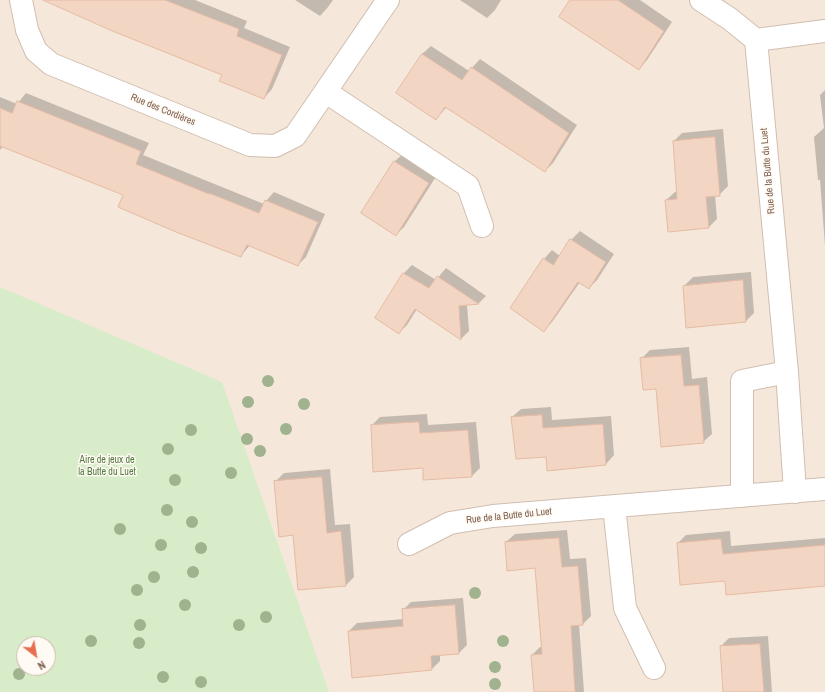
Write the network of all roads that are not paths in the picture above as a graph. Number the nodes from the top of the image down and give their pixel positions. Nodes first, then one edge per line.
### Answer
1 (21, 0) edge
2 (388, 0) edge
3 (701, 0) edge
4 (825, 31) edge
5 (756, 40) junction
6 (326, 92) junction
7 (482, 226) dead end
8 (787, 372) junction
9 (825, 489) edge
10 (795, 492) junction
11 (742, 496) junction
12 (614, 506) junction
13 (409, 544) dead end
14 (654, 668) dead end

1 - 6 street, Rue des Cordières
2 - 6 street, Rue des Cordières
3 - 5 street
4 - 5 street
5 - 8 street, Rue de la Butte du Luet
6 - 7 street
8 - 10 street, Rue de la Butte du Luet
8 - 11 street
9 - 10 street, Rue de la Butte du Luet
10 - 11 street, Rue de la Butte du Luet
11 - 12 street, Rue de la Butte du Luet
12 - 13 street, Rue de la Butte du Luet
12 - 14 street

